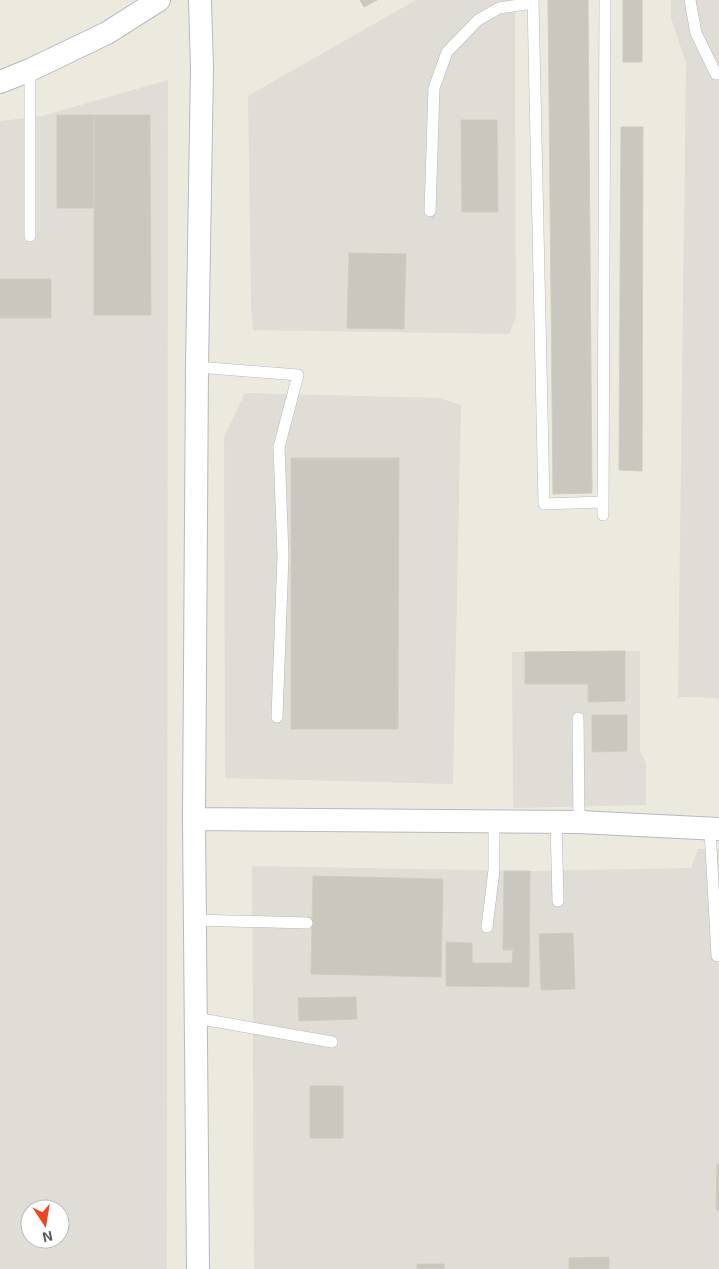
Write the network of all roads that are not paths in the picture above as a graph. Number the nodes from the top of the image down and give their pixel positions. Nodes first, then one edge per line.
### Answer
1 (159, 0) edge
2 (200, 0) edge
3 (605, 0) edge
4 (690, 0) edge
5 (533, 2) edge
6 (30, 70) junction
7 (716, 74) dead end
8 (0, 82) edge
9 (430, 211) dead end
10 (30, 236) dead end
11 (197, 367) junction
12 (603, 502) junction
13 (603, 514) dead end
14 (277, 717) dead end
15 (578, 718) dead end
16 (194, 819) junction
17 (494, 822) junction
18 (556, 822) junction
19 (580, 822) junction
20 (714, 829) edge
21 (558, 901) dead end
22 (195, 920) junction
23 (307, 923) dead end
24 (487, 927) dead end
25 (717, 956) dead end
26 (196, 1018) junction
27 (332, 1042) dead end
28 (198, 1269) edge

1 - 6 street
2 - 11 street
3 - 12 lane
4 - 7 lane
5 - 9 lane
5 - 12 lane
6 - 8 street
6 - 10 lane
11 - 14 lane
11 - 16 street
12 - 13 lane
15 - 19 lane
16 - 17 street
16 - 22 street
17 - 18 street
17 - 24 lane
18 - 19 street
18 - 21 lane
19 - 20 street
20 - 25 lane
22 - 23 lane
22 - 26 street
26 - 27 lane
26 - 28 street

